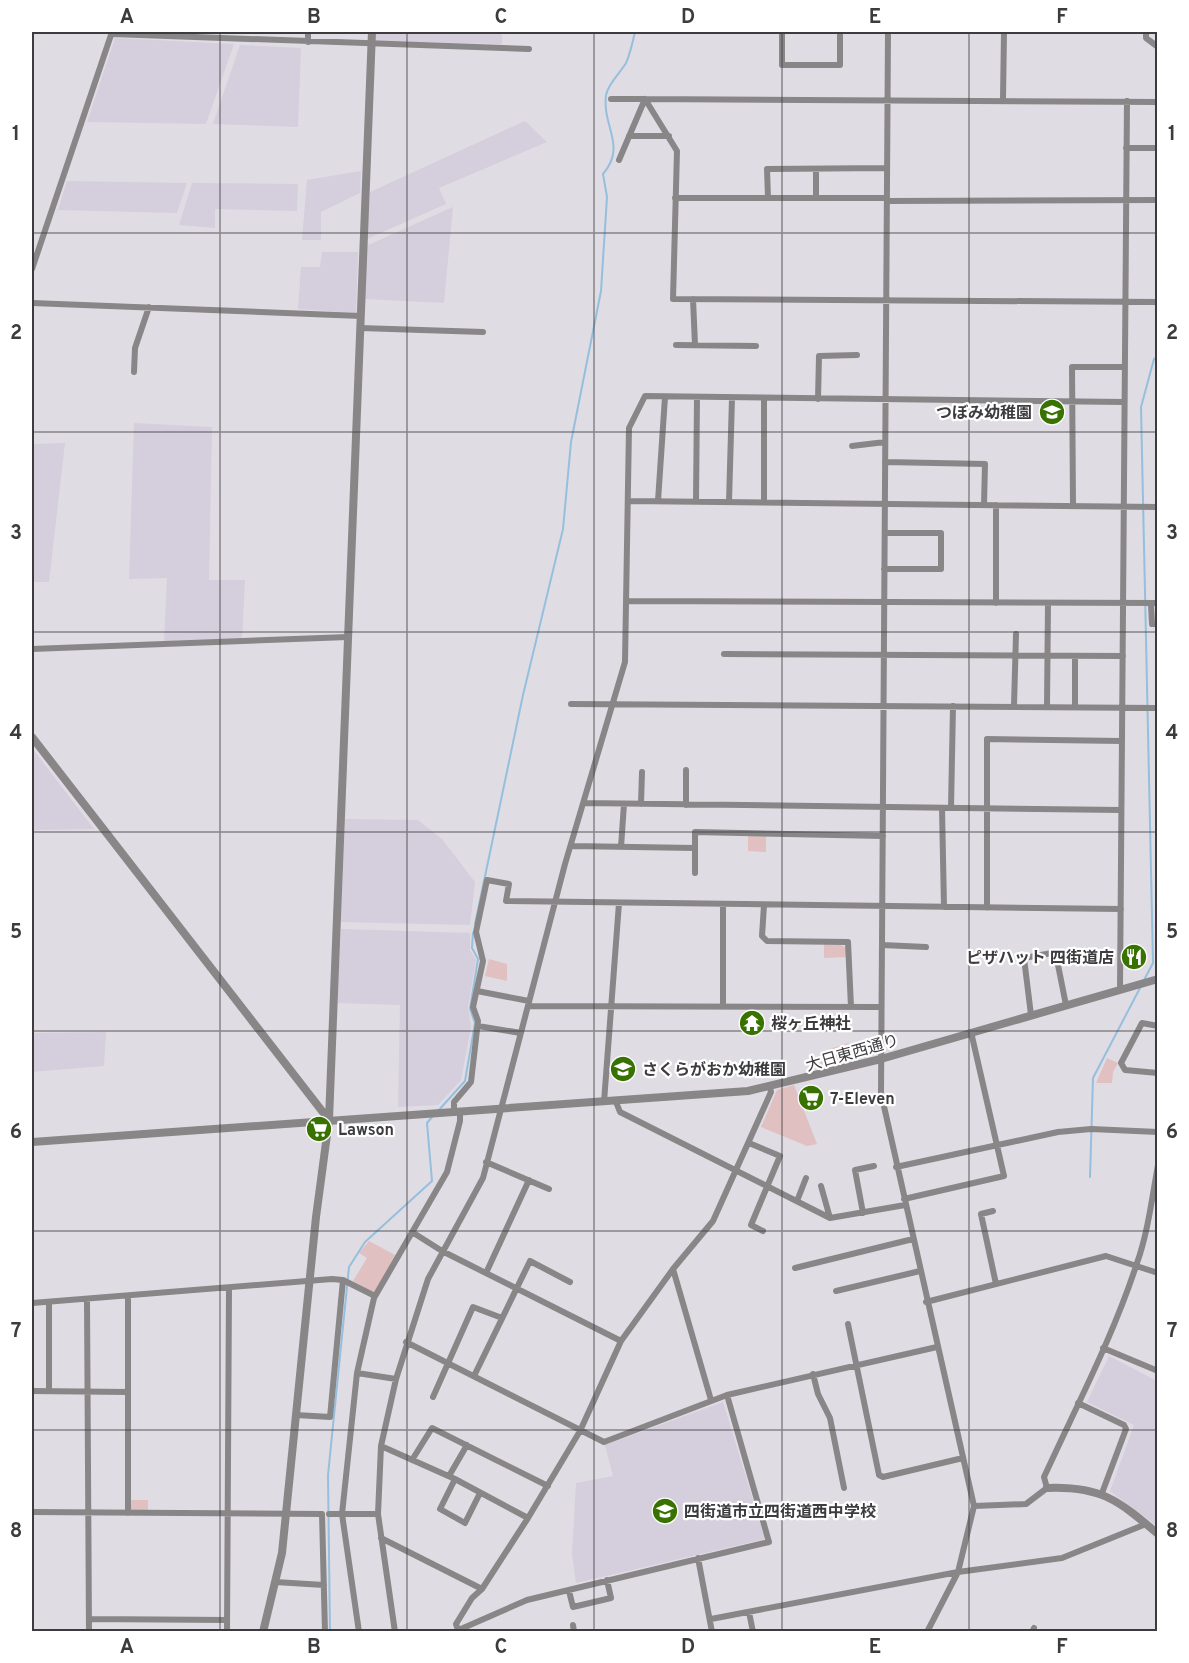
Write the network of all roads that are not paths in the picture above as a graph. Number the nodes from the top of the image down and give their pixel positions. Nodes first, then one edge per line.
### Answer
1 (308, 32) edge
2 (372, 32) edge
3 (782, 32) edge
4 (840, 32) edge
5 (888, 32) edge
6 (1004, 32) edge
7 (1146, 32) edge
8 (112, 33) edge
9 (308, 42) junction
10 (371, 45) junction
11 (1158, 47) edge
12 (529, 49) dead end
13 (611, 99) dead end
14 (645, 99) junction
15 (888, 99) junction
16 (1003, 99) junction
17 (1127, 101) junction
18 (1158, 102) edge
19 (629, 136) junction
20 (669, 136) junction
21 (1126, 148) junction
22 (1158, 148) edge
23 (619, 160) dead end
24 (887, 168) junction
25 (816, 169) junction
26 (675, 198) junction
27 (768, 198) junction
28 (816, 198) junction
29 (887, 199) junction
30 (1126, 200) junction
31 (1158, 200) edge
32 (32, 269) edge
33 (693, 299) junction
34 (886, 300) junction
35 (1125, 302) junction
36 (1158, 302) edge
37 (32, 303) edge
38 (149, 307) junction
39 (361, 316) junction
40 (360, 328) junction
41 (483, 332) dead end
42 (676, 345) dead end
43 (695, 345) junction
44 (756, 346) dead end
45 (857, 355) dead end
46 (1125, 367) junction
47 (134, 372) dead end
48 (665, 397) junction
49 (698, 397) junction
50 (732, 398) junction
51 (764, 398) junction
52 (818, 399) junction
53 (886, 401) junction
54 (1072, 402) junction
55 (1124, 402) junction
56 (885, 442) junction
57 (852, 446) dead end
58 (885, 462) junction
59 (629, 501) junction
60 (658, 501) junction
61 (696, 501) junction
62 (729, 502) junction
63 (764, 502) junction
64 (885, 504) junction
65 (984, 505) junction
66 (996, 505) junction
67 (1073, 506) junction
68 (1124, 506) junction
69 (1158, 507) edge
70 (885, 533) junction
71 (884, 569) junction
72 (628, 601) junction
73 (884, 603) junction
74 (996, 603) junction
75 (1048, 603) junction
76 (1154, 603) edge
77 (1123, 604) junction
78 (1158, 624) edge
79 (1016, 634) dead end
80 (348, 637) junction
81 (32, 649) edge
82 (884, 653) junction
83 (724, 654) dead end
84 (1016, 655) junction
85 (1048, 655) junction
86 (1075, 656) junction
87 (1123, 657) junction
88 (571, 704) dead end
89 (614, 704) junction
90 (884, 705) junction
91 (953, 706) junction
92 (1014, 706) junction
93 (1047, 706) junction
94 (1075, 706) junction
95 (1122, 706) junction
96 (1158, 708) edge
97 (32, 737) edge
98 (1122, 741) junction
99 (686, 770) dead end
100 (642, 772) dead end
101 (584, 803) junction
102 (624, 804) junction
103 (641, 804) junction
104 (686, 805) junction
105 (883, 807) junction
106 (942, 808) junction
107 (951, 808) junction
108 (986, 808) junction
109 (1122, 810) junction
110 (883, 836) junction
111 (571, 846) junction
112 (621, 847) junction
113 (695, 848) junction
114 (695, 873) dead end
115 (556, 902) junction
116 (619, 903) junction
117 (723, 904) junction
118 (764, 905) junction
119 (882, 906) junction
120 (944, 907) junction
121 (987, 908) junction
122 (1121, 909) junction
123 (882, 945) junction
124 (926, 947) dead end
125 (1158, 979) edge
126 (1120, 989) junction
127 (477, 991) junction
128 (528, 1003) junction
129 (723, 1005) junction
130 (1066, 1005) junction
131 (611, 1006) junction
132 (851, 1007) junction
133 (881, 1007) junction
134 (1031, 1015) junction
135 (478, 1026) junction
136 (1158, 1026) edge
137 (970, 1032) junction
138 (521, 1033) junction
139 (881, 1059) junction
140 (1158, 1073) edge
141 (770, 1088) junction
142 (604, 1102) junction
143 (616, 1102) junction
144 (501, 1110) junction
145 (457, 1113) junction
146 (329, 1120) junction
147 (1158, 1132) edge
148 (32, 1142) edge
149 (749, 1143) junction
150 (997, 1143) junction
151 (486, 1162) junction
152 (1158, 1165) edge
153 (873, 1166) dead end
154 (896, 1167) junction
155 (736, 1171) junction
156 (806, 1178) dead end
157 (530, 1180) junction
158 (768, 1186) junction
159 (821, 1186) dead end
160 (549, 1189) dead end
161 (1155, 1195) edge
162 (797, 1201) junction
163 (904, 1202) junction
164 (993, 1211) dead end
165 (862, 1213) junction
166 (830, 1218) junction
167 (763, 1231) dead end
168 (412, 1232) junction
169 (913, 1239) junction
170 (442, 1251) junction
171 (1137, 1265) junction
172 (795, 1268) dead end
173 (673, 1269) junction
174 (920, 1271) junction
175 (486, 1273) junction
176 (1158, 1273) edge
177 (309, 1280) junction
178 (342, 1280) junction
179 (570, 1282) dead end
180 (996, 1284) junction
181 (229, 1289) junction
182 (517, 1289) junction
183 (836, 1291) dead end
184 (128, 1296) junction
185 (375, 1296) junction
186 (87, 1300) junction
187 (49, 1302) junction
188 (926, 1302) junction
189 (32, 1303) edge
190 (502, 1318) junction
191 (848, 1324) dead end
192 (621, 1341) junction
193 (406, 1342) junction
194 (937, 1347) junction
195 (1103, 1348) junction
196 (448, 1363) junction
197 (856, 1364) junction
198 (1158, 1371) edge
199 (357, 1373) junction
200 (813, 1374) junction
201 (474, 1376) junction
202 (396, 1379) junction
203 (32, 1391) edge
204 (49, 1391) junction
205 (88, 1391) junction
206 (128, 1392) junction
207 (727, 1395) junction
208 (434, 1397) dead end
209 (711, 1400) junction
210 (1078, 1403) junction
211 (296, 1415) junction
212 (580, 1431) junction
213 (467, 1445) junction
214 (381, 1446) junction
215 (963, 1458) junction
216 (412, 1460) junction
217 (452, 1478) junction
218 (548, 1486) junction
219 (844, 1488) dead end
220 (1047, 1488) junction
221 (480, 1492) junction
222 (1102, 1493) junction
223 (974, 1506) junction
224 (32, 1512) edge
225 (88, 1513) junction
226 (128, 1513) junction
227 (228, 1513) junction
228 (287, 1513) junction
229 (329, 1514) dead end
230 (342, 1514) junction
231 (378, 1514) junction
232 (528, 1518) junction
233 (1146, 1524) junction
234 (1158, 1534) edge
235 (381, 1538) junction
236 (698, 1558) junction
237 (958, 1572) junction
238 (607, 1580) junction
239 (275, 1582) junction
240 (324, 1585) junction
241 (482, 1589) junction
242 (569, 1591) junction
243 (749, 1612) junction
244 (90, 1618) junction
245 (711, 1619) junction
246 (227, 1620) junction
247 (456, 1631) edge
248 (89, 1632) edge
249 (227, 1632) edge
250 (263, 1632) edge
251 (325, 1632) edge
252 (359, 1632) edge
253 (395, 1632) edge
254 (712, 1632) edge
255 (753, 1632) edge
256 (927, 1632) edge

1 - 9 street
2 - 10 street
3 - 4 street
5 - 15 street
6 - 16 street
7 - 11 street
8 - 9 street
8 - 32 street
9 - 10 street
10 - 12 street
10 - 39 street
13 - 14 street
14 - 15 street
14 - 19 street
14 - 20 street
15 - 16 street
15 - 24 street
16 - 17 street
17 - 18 street
17 - 21 street
19 - 20 street
19 - 23 street
20 - 26 street
21 - 22 street
21 - 30 street
24 - 25 street
24 - 29 street
25 - 27 street
25 - 28 street
26 - 27 street
26 - 33 street
27 - 28 street
28 - 29 street
29 - 30 street
29 - 34 street
30 - 31 street
30 - 35 street
33 - 34 street
33 - 43 street
34 - 35 street
34 - 53 street
35 - 36 street
35 - 46 street
37 - 38 street
38 - 39 street
38 - 47 street
39 - 40 street
40 - 41 street
40 - 80 street
42 - 43 street
43 - 44 street
45 - 52 street
46 - 54 street
46 - 55 street
48 - 49 street
48 - 59 street
48 - 60 street
49 - 50 street
49 - 61 street
50 - 51 street
50 - 62 street
51 - 52 street
51 - 63 street
52 - 53 street
53 - 54 street
53 - 56 street
54 - 55 street
54 - 67 street
55 - 68 street
56 - 57 street
56 - 58 street
58 - 64 street
58 - 65 street
59 - 60 street
59 - 72 street
60 - 61 street
61 - 62 street
62 - 63 street
63 - 64 street
64 - 65 street
64 - 70 street
65 - 66 street
66 - 67 street
66 - 74 street
67 - 68 street
68 - 69 street
68 - 77 street
70 - 71 street
70 - 71 street
71 - 73 street
72 - 73 street
72 - 89 street
73 - 74 street
73 - 82 street
74 - 75 street
75 - 77 street
75 - 85 street
76 - 77 street
76 - 78 street
77 - 87 street
79 - 84 street
80 - 81 street
80 - 146 street
82 - 83 street
82 - 84 street
82 - 90 street
84 - 85 street
84 - 92 street
85 - 86 street
85 - 93 street
86 - 87 street
86 - 94 street
87 - 95 street
88 - 89 street
89 - 90 street
89 - 101 street
90 - 91 street
90 - 105 street
91 - 92 street
91 - 107 street
92 - 93 street
93 - 94 street
94 - 95 street
95 - 96 street
95 - 98 street
97 - 146 street
98 - 108 street
98 - 109 street
99 - 104 street
100 - 103 street
101 - 102 street
101 - 111 street
102 - 103 street
102 - 112 street
103 - 104 street
104 - 105 street
105 - 106 street
105 - 110 street
106 - 107 street
106 - 120 street
107 - 108 street
108 - 109 street
108 - 121 street
109 - 122 street
110 - 113 street
110 - 119 street
111 - 112 street
111 - 115 street
112 - 113 street
113 - 114 street
115 - 116 street
115 - 127 street
115 - 128 street
116 - 117 street
116 - 131 street
117 - 118 street
117 - 129 street
118 - 119 street
118 - 132 street
119 - 120 street
119 - 123 street
120 - 121 street
121 - 122 street
122 - 126 street
123 - 124 street
123 - 133 street
125 - 126 street, 大日東西通り
126 - 130 street, 大日東西通り
127 - 128 street
127 - 135 street
128 - 131 street
128 - 138 street
129 - 131 street
129 - 132 street
130 - 134 street, 大日東西通り
130 - 134 street
131 - 142 street
132 - 133 street
133 - 139 street
134 - 137 street, 大日東西通り
135 - 138 street
135 - 145 street
136 - 140 street
137 - 139 street, 大日東西通り
137 - 150 street
138 - 144 street
139 - 141 street, 大日東西通り
139 - 154 street
141 - 143 street, 大日東西通り
141 - 149 street
142 - 143 street, 大日東西通り
142 - 144 street, 大日東西通り
143 - 155 street
144 - 145 street, 大日東西通り
144 - 151 street
145 - 146 street, 大日東西通り
145 - 168 street
146 - 148 street, 大日東西通り
146 - 177 street
147 - 150 street
149 - 155 street
149 - 158 street
150 - 154 street
150 - 163 street
151 - 157 street
151 - 170 street
152 - 161 street
153 - 165 street
154 - 163 street
155 - 158 street
155 - 173 street
156 - 162 street
157 - 160 street
157 - 175 street
158 - 162 street
158 - 167 street
159 - 166 street
161 - 171 street
162 - 166 street
163 - 165 street
163 - 169 street
164 - 180 street
165 - 166 street
168 - 170 street
168 - 185 street
169 - 172 street
169 - 174 street
170 - 175 street
170 - 193 street
171 - 176 street
171 - 180 street
171 - 195 street
173 - 192 street
173 - 209 street
174 - 183 street
174 - 188 street
175 - 182 street
177 - 178 street
177 - 181 street
177 - 211 street
178 - 185 street
178 - 211 street
179 - 182 street
180 - 188 street
181 - 184 street
181 - 227 street
182 - 190 street
182 - 192 street
184 - 186 street
184 - 206 street
185 - 199 street
186 - 187 street
186 - 205 street
187 - 189 street
187 - 204 street
188 - 194 street
190 - 196 street
190 - 201 street
191 - 197 street
192 - 212 street
193 - 196 street
193 - 202 street
194 - 197 street
194 - 215 street
195 - 198 street
195 - 210 street
196 - 201 street
196 - 208 street
197 - 200 street
197 - 215 street
199 - 202 street
199 - 230 street
200 - 207 street
200 - 219 street
201 - 212 street
202 - 214 street
203 - 204 street
204 - 205 street
205 - 206 street
205 - 225 street
206 - 226 street
207 - 209 street
207 - 236 street
209 - 212 street
210 - 220 street
210 - 222 street
211 - 228 street
212 - 218 street
213 - 216 street
213 - 217 street
213 - 218 street
214 - 216 street
214 - 231 street
215 - 223 street
216 - 217 street
217 - 221 street
217 - 221 street
218 - 232 street
220 - 222 street
220 - 223 street
221 - 232 street
222 - 233 street
223 - 237 street
224 - 225 street
225 - 226 street
225 - 244 street
226 - 227 street
227 - 228 street
227 - 246 street
228 - 239 street
228 - 240 street
229 - 230 street
230 - 231 street
230 - 252 street
231 - 235 street
232 - 241 street
233 - 234 street
233 - 237 street
235 - 241 street
235 - 253 street
236 - 238 street
236 - 245 street
237 - 243 street
237 - 256 street
238 - 242 street
238 - 242 street
239 - 240 street
239 - 250 street
240 - 251 street
241 - 247 street
242 - 247 street
243 - 245 street
243 - 255 street
244 - 246 street
244 - 248 street
245 - 254 street
246 - 249 street

